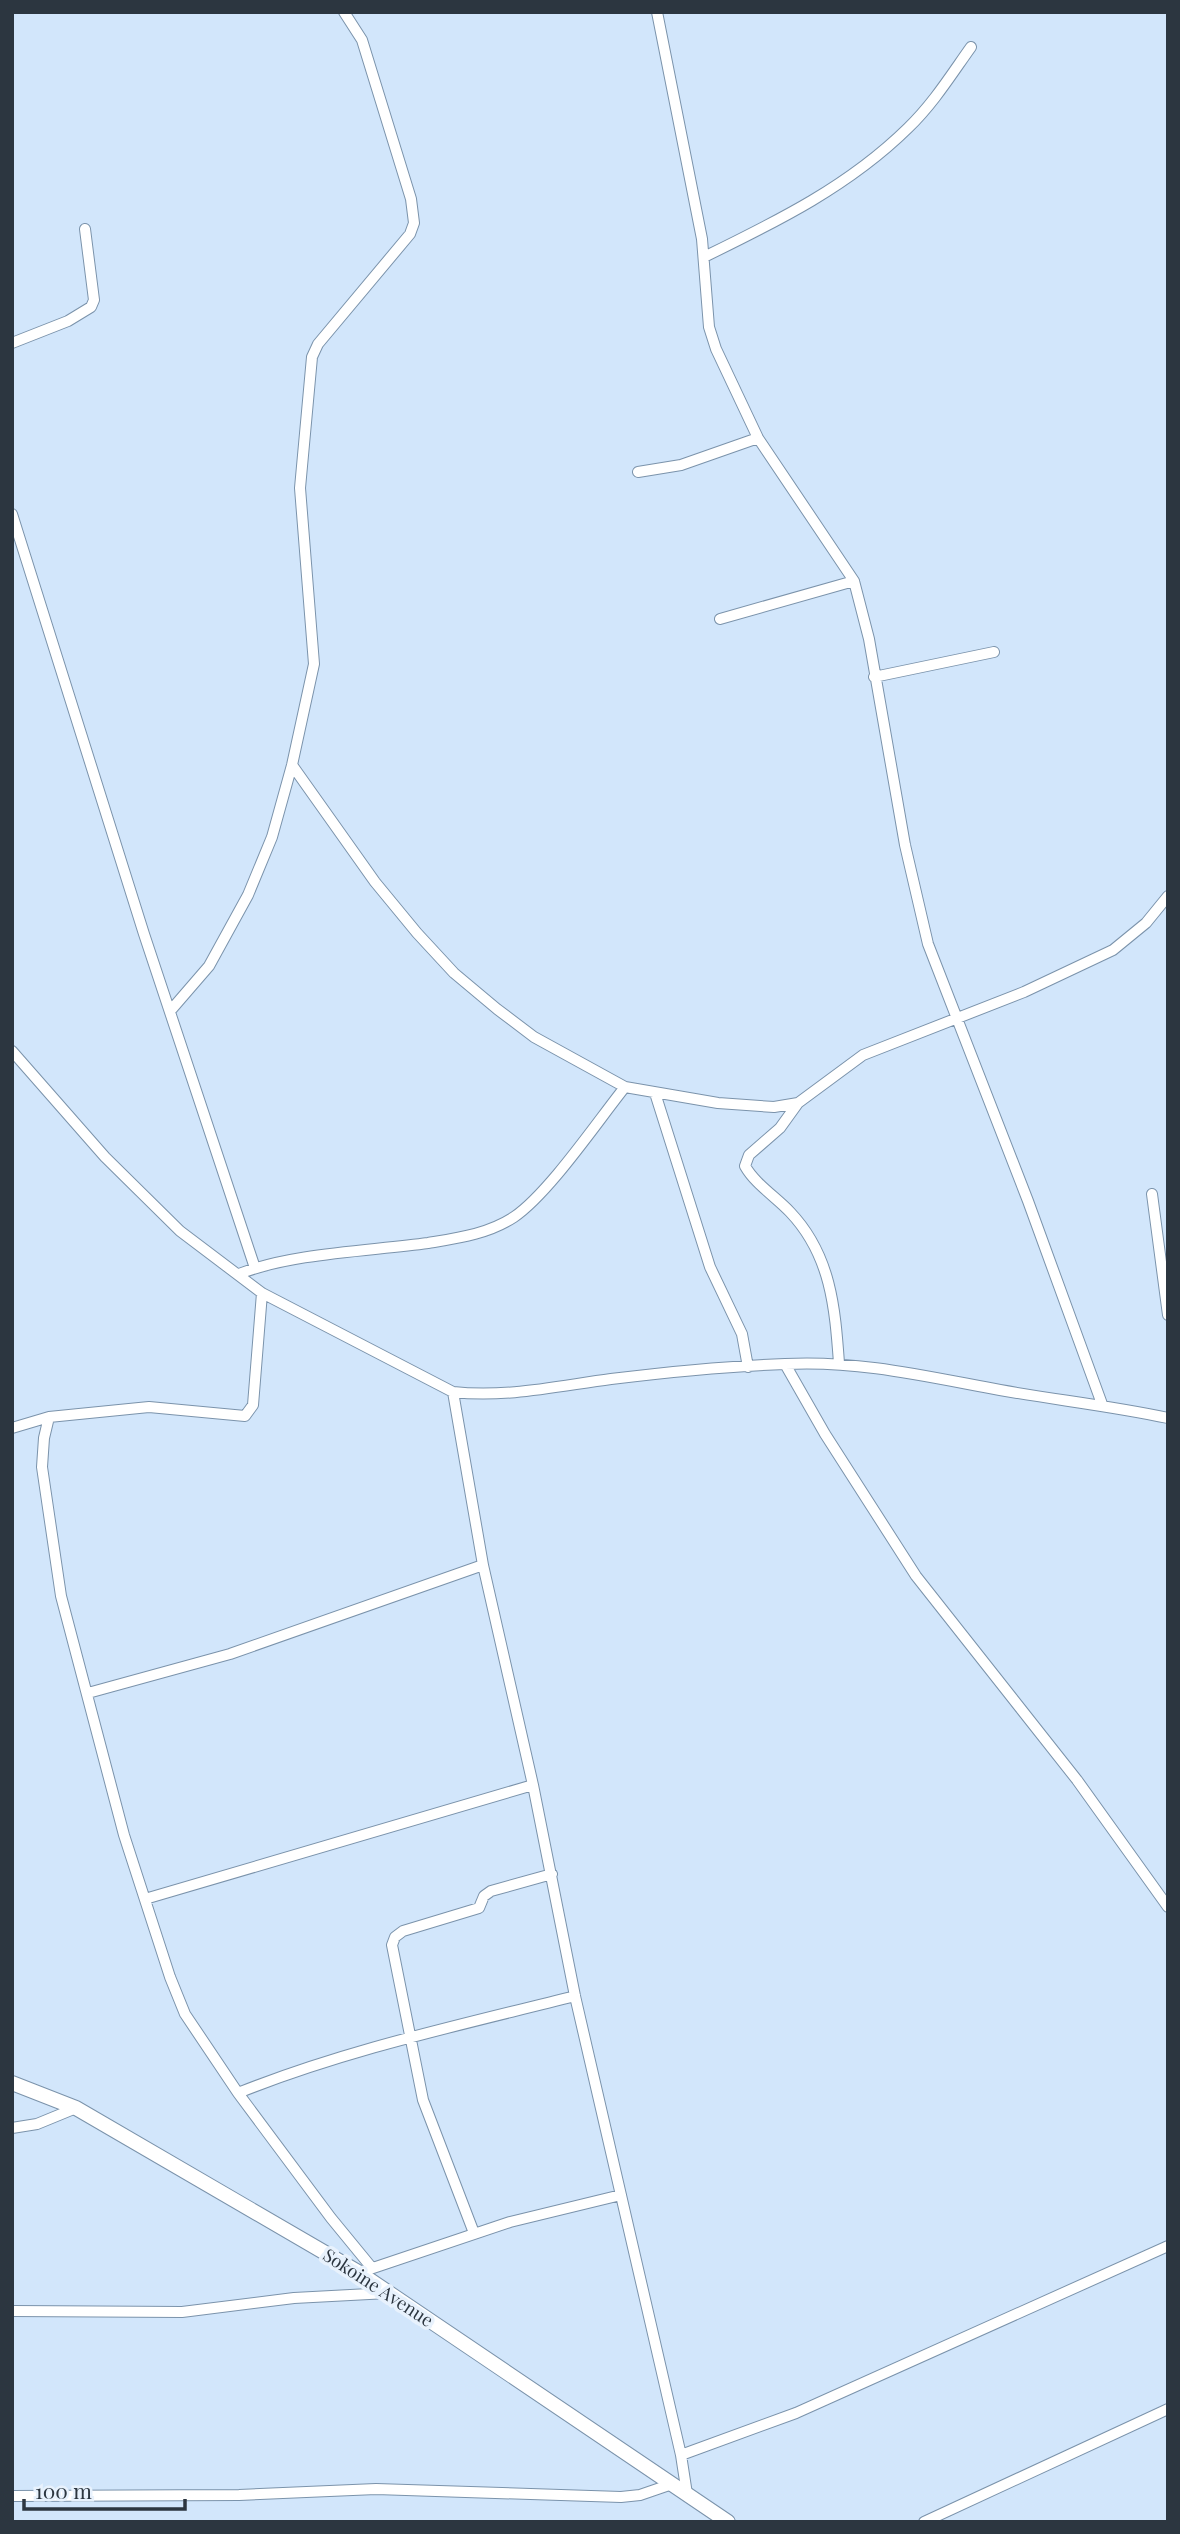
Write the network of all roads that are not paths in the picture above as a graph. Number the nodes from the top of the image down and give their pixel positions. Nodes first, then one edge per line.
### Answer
1 (344, 12) edge
2 (657, 12) edge
3 (971, 47) dead end
4 (85, 229) dead end
5 (704, 257) junction
6 (12, 342) edge
7 (758, 438) junction
8 (638, 472) dead end
9 (12, 514) edge
10 (854, 582) junction
11 (720, 618) dead end
12 (994, 652) dead end
13 (874, 677) junction
14 (292, 765) junction
15 (1168, 896) edge
16 (171, 1010) junction
17 (957, 1019) junction
18 (12, 1051) edge
19 (625, 1087) junction
20 (655, 1093) junction
21 (798, 1103) junction
22 (1152, 1194) dead end
23 (1168, 1219) edge
24 (1156, 1226) junction
25 (255, 1268) junction
26 (239, 1274) junction
27 (262, 1293) junction
28 (1168, 1315) edge
29 (839, 1363) junction
30 (785, 1364) junction
31 (748, 1367) junction
32 (453, 1392) junction
33 (1102, 1404) junction
34 (49, 1417) junction
35 (1168, 1418) edge
36 (12, 1428) edge
37 (484, 1565) junction
38 (88, 1693) junction
39 (533, 1785) junction
40 (552, 1874) junction
41 (145, 1899) junction
42 (1168, 1907) edge
43 (575, 1996) junction
44 (410, 2036) junction
45 (12, 2083) edge
46 (238, 2093) junction
47 (76, 2108) junction
48 (12, 2128) edge
49 (621, 2195) junction
50 (474, 2234) junction
51 (1168, 2246) edge
52 (365, 2270) junction
53 (388, 2293) junction
54 (12, 2311) edge
55 (1168, 2409) edge
56 (681, 2455) junction
57 (672, 2484) junction
58 (687, 2494) junction
59 (12, 2496) edge
60 (728, 2522) edge
61 (925, 2522) edge

1 - 14 street
2 - 5 street
3 - 5 street
4 - 6 street
5 - 7 street
7 - 8 street
7 - 10 street
9 - 16 street
10 - 11 street
10 - 13 street
12 - 13 street
13 - 17 street
14 - 16 street
14 - 19 street
15 - 17 street
16 - 25 street
17 - 21 street
17 - 33 street
18 - 26 street
19 - 20 street
19 - 25 street
20 - 21 street
20 - 31 street
21 - 29 street
22 - 24 street
23 - 24 street
24 - 28 street
25 - 26 street
26 - 27 street
27 - 32 street
27 - 34 street
29 - 30 street
29 - 33 street
30 - 31 street
30 - 42 street
31 - 32 street
32 - 37 street
33 - 35 street
34 - 36 street
34 - 38 street
37 - 38 street
37 - 39 street
38 - 41 street
39 - 40 street
39 - 41 street
40 - 43 street
40 - 44 street
41 - 46 street
43 - 44 street
43 - 49 street
44 - 46 street
44 - 50 street
45 - 47 street, Sokoine Avenue
46 - 52 street
47 - 48 street
47 - 52 street, Sokoine Avenue
49 - 50 street
49 - 56 street
50 - 52 street
51 - 56 street
52 - 53 street, Sokoine Avenue
53 - 54 street
53 - 57 street, Sokoine Avenue
55 - 61 street
56 - 58 street
57 - 58 street, Sokoine Avenue
57 - 59 street
58 - 60 street, Sokoine Avenue

